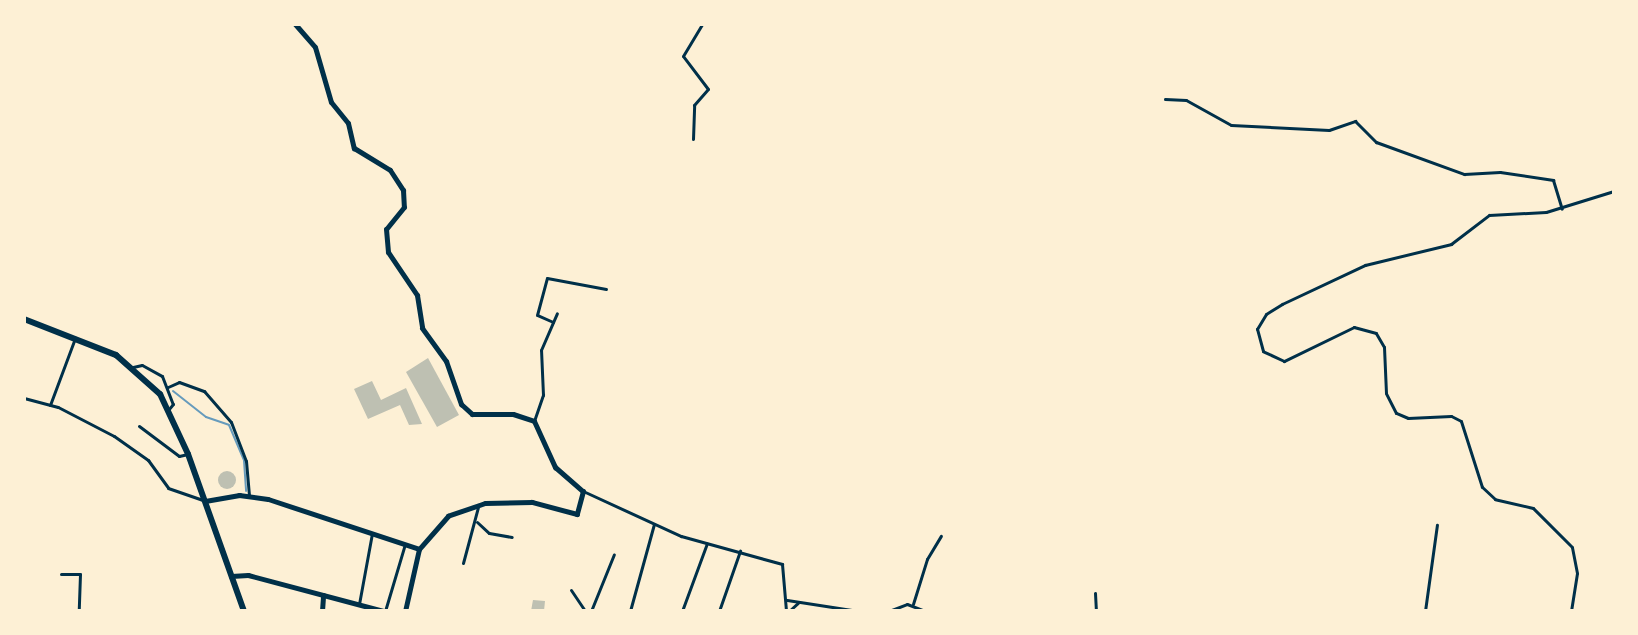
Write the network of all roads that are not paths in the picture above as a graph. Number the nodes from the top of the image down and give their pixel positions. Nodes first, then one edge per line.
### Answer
1 (295, 24) edge
2 (702, 24) edge
3 (1165, 99) dead end
4 (693, 139) dead end
5 (1614, 191) edge
6 (1562, 209) junction
7 (606, 289) dead end
8 (557, 313) dead end
9 (24, 319) edge
10 (553, 322) junction
11 (75, 338) junction
12 (133, 367) junction
13 (168, 387) junction
14 (24, 398) edge
15 (50, 406) junction
16 (169, 409) junction
17 (534, 421) junction
18 (139, 426) dead end
19 (188, 454) junction
20 (583, 491) junction
21 (249, 495) junction
22 (205, 501) junction
23 (478, 507) junction
24 (477, 522) junction
25 (654, 524) junction
26 (1437, 525) dead end
27 (372, 533) junction
28 (941, 536) dead end
29 (512, 537) dead end
30 (707, 542) junction
31 (405, 544) junction
32 (419, 549) junction
33 (741, 549) junction
34 (614, 554) dead end
35 (604, 557) dead end
36 (611, 560) junction
37 (463, 563) dead end
38 (61, 574) dead end
39 (231, 576) junction
40 (571, 590) dead end
41 (1095, 593) dead end
42 (323, 595) junction
43 (787, 600) junction
44 (802, 602) junction
45 (359, 604) junction
46 (913, 604) junction
47 (79, 611) edge
48 (244, 611) edge
49 (322, 611) edge
50 (384, 611) edge
51 (405, 611) edge
52 (585, 611) edge
53 (591, 611) edge
54 (630, 611) edge
55 (682, 611) edge
56 (719, 611) edge
57 (787, 611) edge
58 (858, 611) edge
59 (889, 611) edge
60 (925, 611) edge
61 (1096, 611) edge
62 (1425, 611) edge
63 (1571, 611) edge

1 - 17 main road
2 - 4 street
3 - 6 street
5 - 6 street
6 - 63 street
7 - 10 street
8 - 10 street
9 - 11 main road
10 - 17 street
11 - 12 main road
11 - 15 street
12 - 13 street
12 - 16 main road
13 - 16 street
13 - 21 street
14 - 15 street
15 - 22 street
16 - 19 main road
17 - 20 main road
18 - 19 street
19 - 22 main road
20 - 23 main road
20 - 25 street
21 - 22 main road
21 - 27 main road
22 - 39 main road
23 - 24 street
23 - 32 main road
24 - 29 street
24 - 37 street
25 - 30 street
25 - 54 street
26 - 62 street
27 - 31 main road
27 - 45 street
28 - 46 street
30 - 33 street
30 - 55 street
31 - 32 main road
31 - 50 street
32 - 51 main road
33 - 43 street
33 - 56 street
34 - 36 street
35 - 36 street
36 - 53 street
38 - 47 street
39 - 42 main road
39 - 48 main road
40 - 52 street
41 - 61 street
42 - 45 main road
42 - 49 main road
43 - 44 street
43 - 57 street
44 - 57 street
44 - 58 street
45 - 50 main road
46 - 59 street
46 - 60 street

